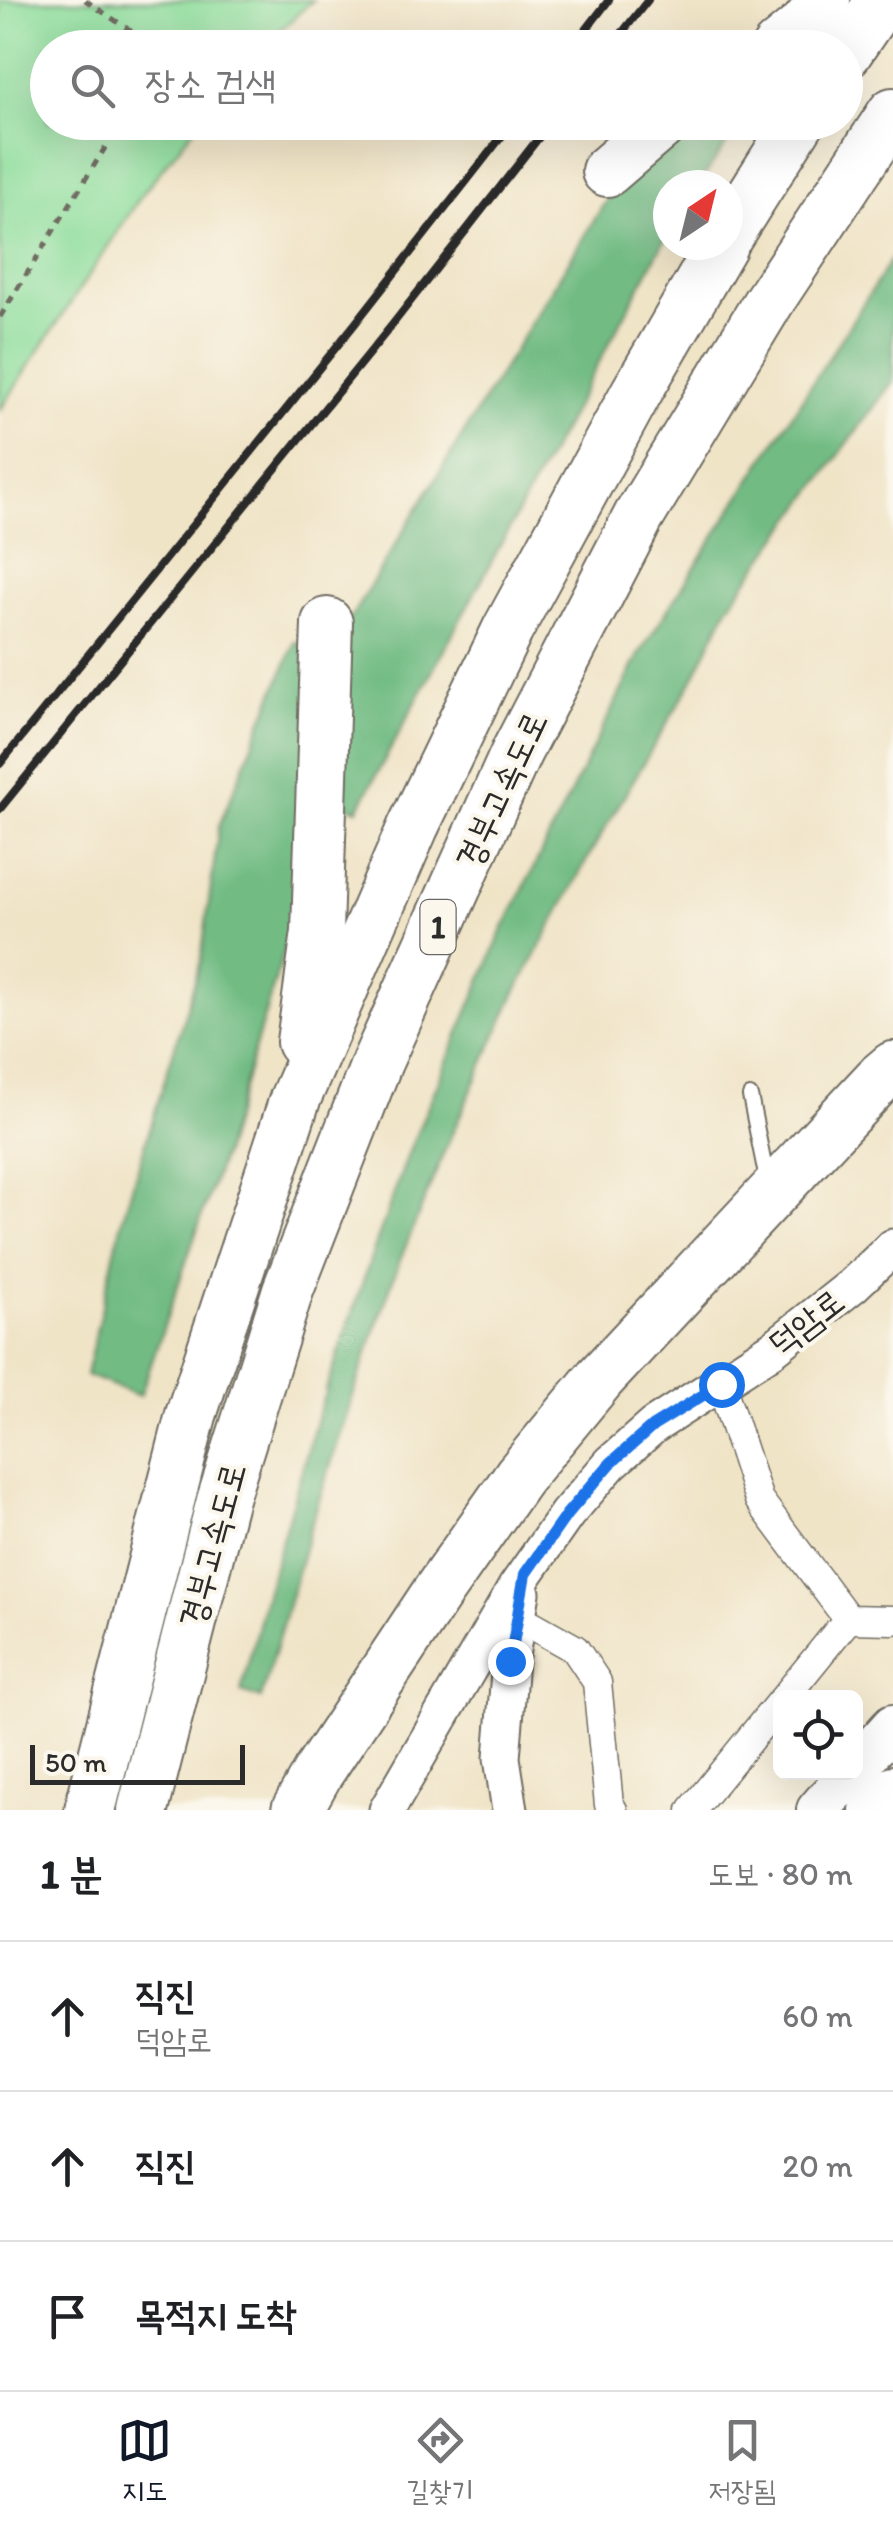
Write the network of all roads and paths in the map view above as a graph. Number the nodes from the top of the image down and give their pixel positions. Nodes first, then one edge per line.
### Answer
1 (825, 0) edge
2 (882, 0) edge
3 (88, 1) edge
4 (130, 30) edge
5 (799, 30) edge
6 (862, 30) edge
7 (893, 114) edge
8 (110, 140) edge
9 (643, 140) edge
10 (788, 140) edge
11 (607, 171) dead end
12 (743, 211) edge
13 (713, 260) edge
14 (0, 317) edge
15 (327, 624) dead end
16 (893, 1068) edge
17 (750, 1096) dead end
18 (295, 1099) junction
19 (770, 1195) junction
20 (893, 1247) edge
21 (721, 1384) junction
22 (525, 1574) junction
23 (518, 1617) junction
24 (848, 1619) junction
25 (893, 1620) edge
26 (790, 1690) edge
27 (773, 1711) edge
28 (893, 1726) edge
29 (863, 1759) edge
30 (844, 1780) edge
31 (893, 1787) edge
32 (90, 1810) edge
33 (143, 1810) edge
34 (297, 1810) edge
35 (388, 1810) edge
36 (510, 1810) edge
37 (613, 1810) edge
38 (692, 1810) edge
39 (818, 1810) edge
40 (871, 1810) edge

1 - 5 highway
2 - 6 highway
3 - 4 path
7 - 33 highway, 경부고속도로 / 1
8 - 14 path
9 - 11 highway
10 - 12 highway
13 - 18 highway, 경부고속도로 / 1
15 - 18 highway
16 - 19 highway
17 - 19 lane
18 - 32 highway, 경부고속도로 / 1
19 - 34 highway
20 - 21 street, 덕암로
21 - 22 street, 덕암로
21 - 24 street
22 - 23 street
22 - 35 street, 덕암로
23 - 36 street
23 - 37 street
24 - 25 street
24 - 26 street
27 - 38 street
28 - 29 main road
30 - 39 main road
31 - 40 main road

